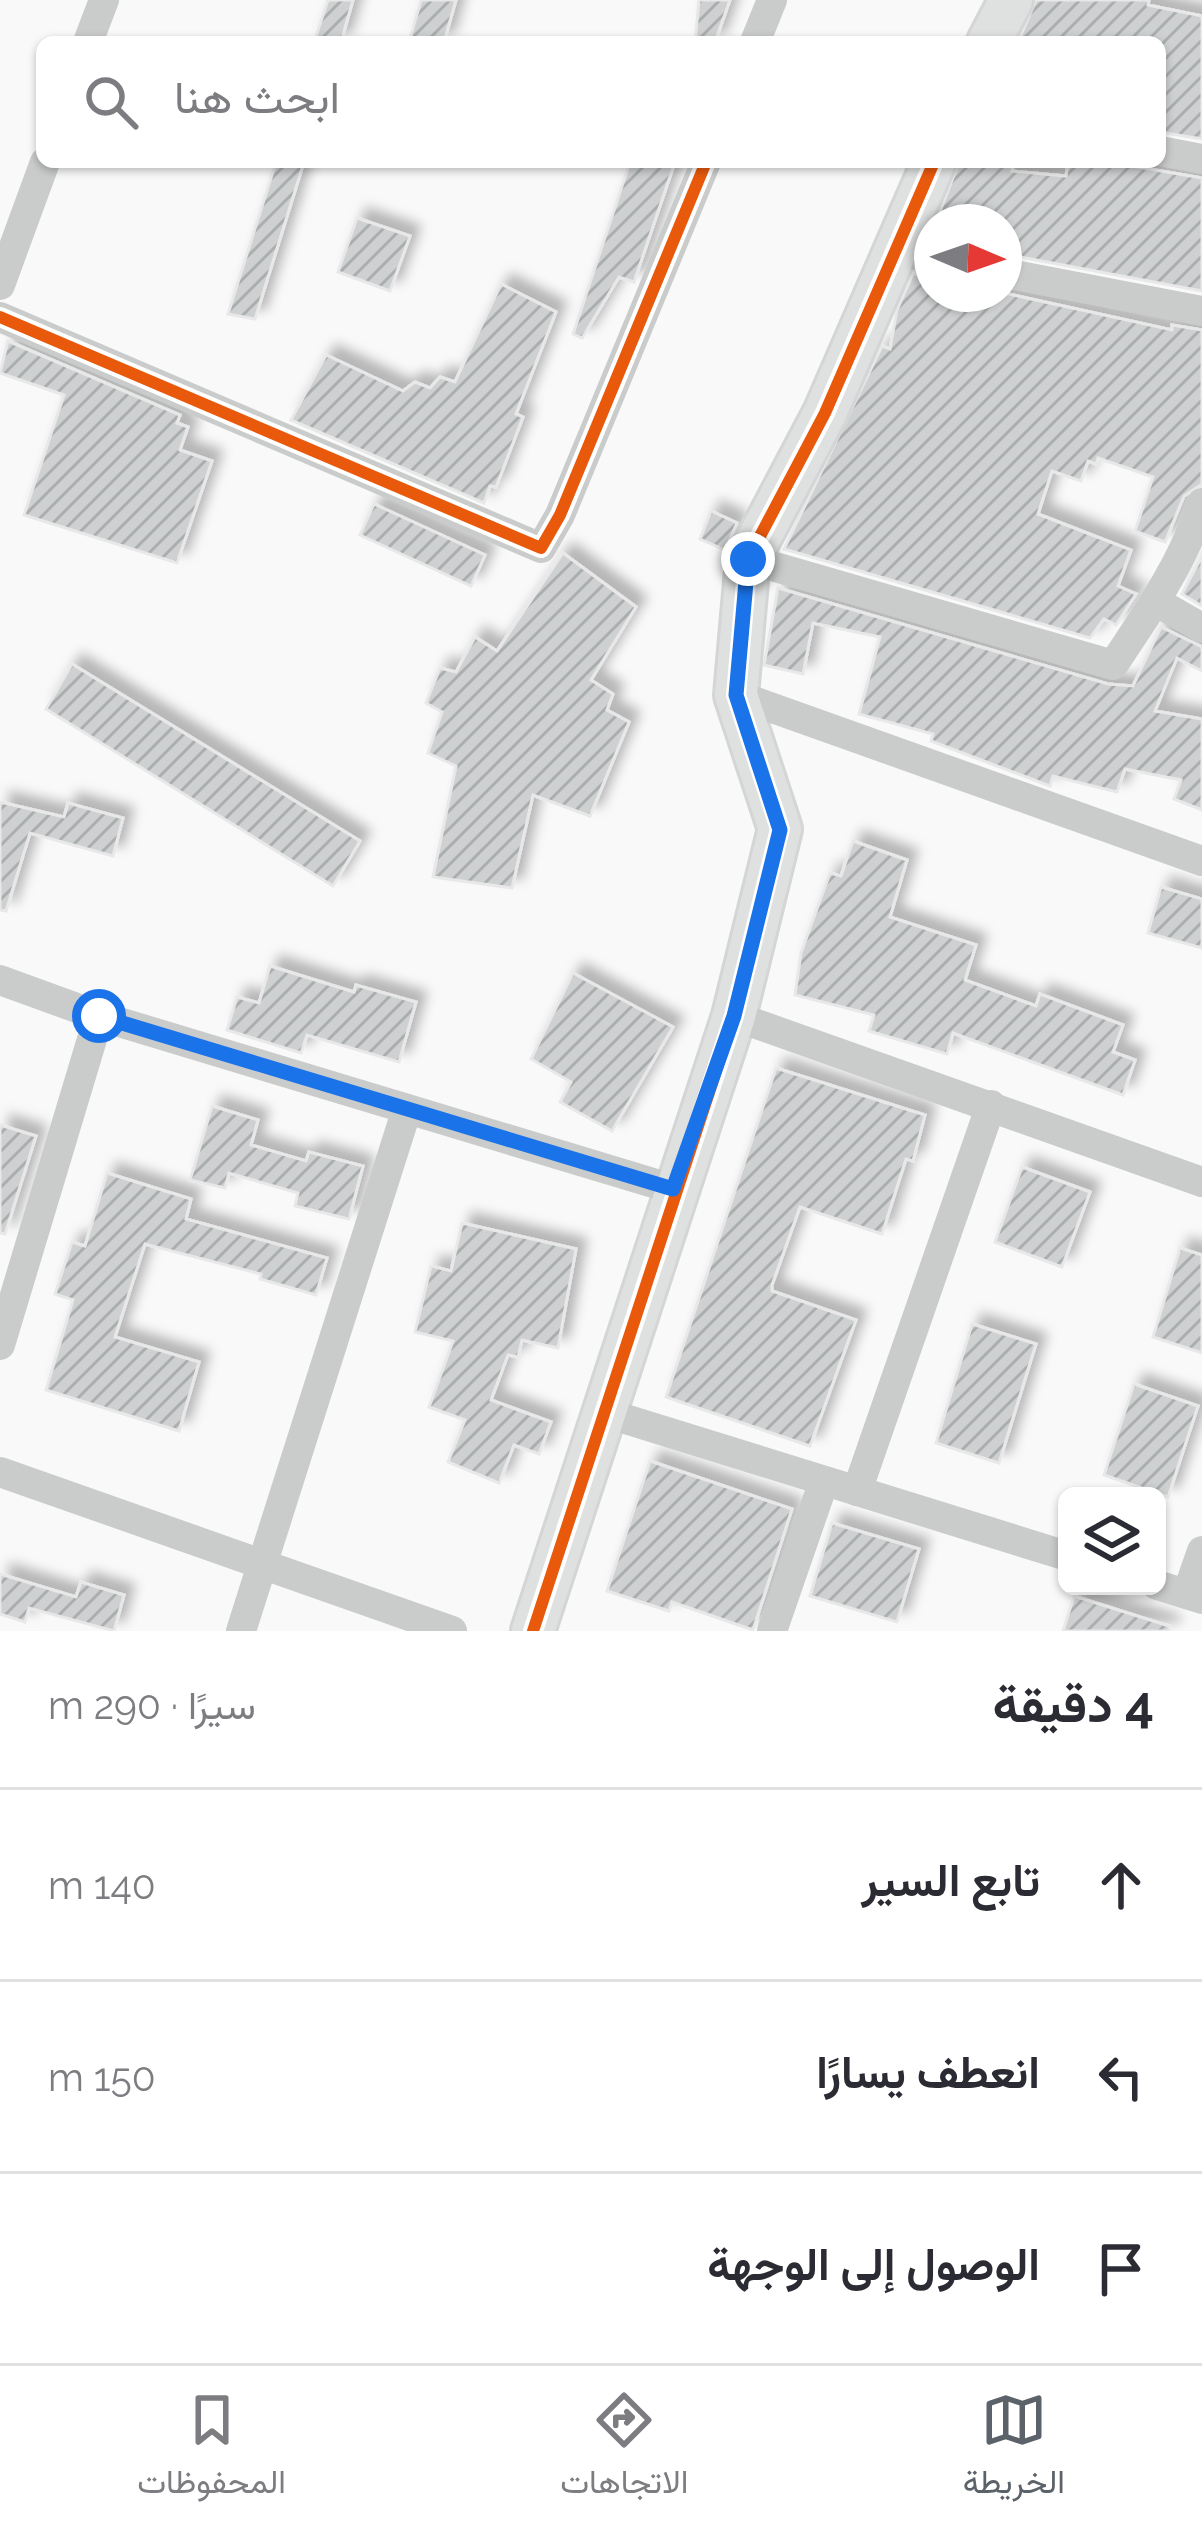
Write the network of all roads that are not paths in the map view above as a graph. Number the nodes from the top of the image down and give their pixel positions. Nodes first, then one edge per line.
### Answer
1 (104, 0) edge
2 (772, 0) edge
3 (1011, 0) edge
4 (90, 36) edge
5 (757, 36) edge
6 (992, 36) edge
7 (1166, 152) edge
8 (1202, 159) edge
9 (43, 168) edge
10 (704, 168) edge
11 (933, 168) edge
12 (925, 204) edge
13 (914, 255) edge
14 (1022, 276) edge
15 (0, 285) edge
16 (1202, 311) edge
17 (0, 316) edge
18 (1199, 522) edge
19 (748, 559) junction
20 (1155, 601) junction
21 (1202, 628) edge
22 (736, 695) junction
23 (1202, 861) edge
24 (0, 980) edge
25 (99, 1016) junction
26 (734, 1016) junction
27 (991, 1106) junction
28 (407, 1109) junction
29 (1202, 1182) edge
30 (673, 1189) junction
31 (0, 1345) edge
32 (606, 1413) junction
33 (0, 1472) edge
34 (824, 1480) junction
35 (857, 1491) junction
36 (1202, 1551) edge
37 (1058, 1553) edge
38 (263, 1564) junction
39 (1182, 1592) edge
40 (241, 1631) edge
41 (452, 1631) edge
42 (533, 1631) edge
43 (772, 1631) edge

1 - 4 street
2 - 5 street
3 - 6 street
7 - 8 street
9 - 15 street
10 - 17 street
11 - 12 street
13 - 19 street
14 - 16 street
18 - 20 street
19 - 20 street
19 - 22 street
20 - 21 street
22 - 23 street
22 - 26 street
24 - 25 street
25 - 28 street
25 - 31 street
26 - 27 street
26 - 30 street
27 - 29 street
27 - 35 street
28 - 30 street
28 - 38 street
30 - 32 street
32 - 34 street
32 - 42 street
33 - 38 street
34 - 35 street
34 - 43 street
35 - 37 street
36 - 39 street
38 - 40 street
38 - 41 street

